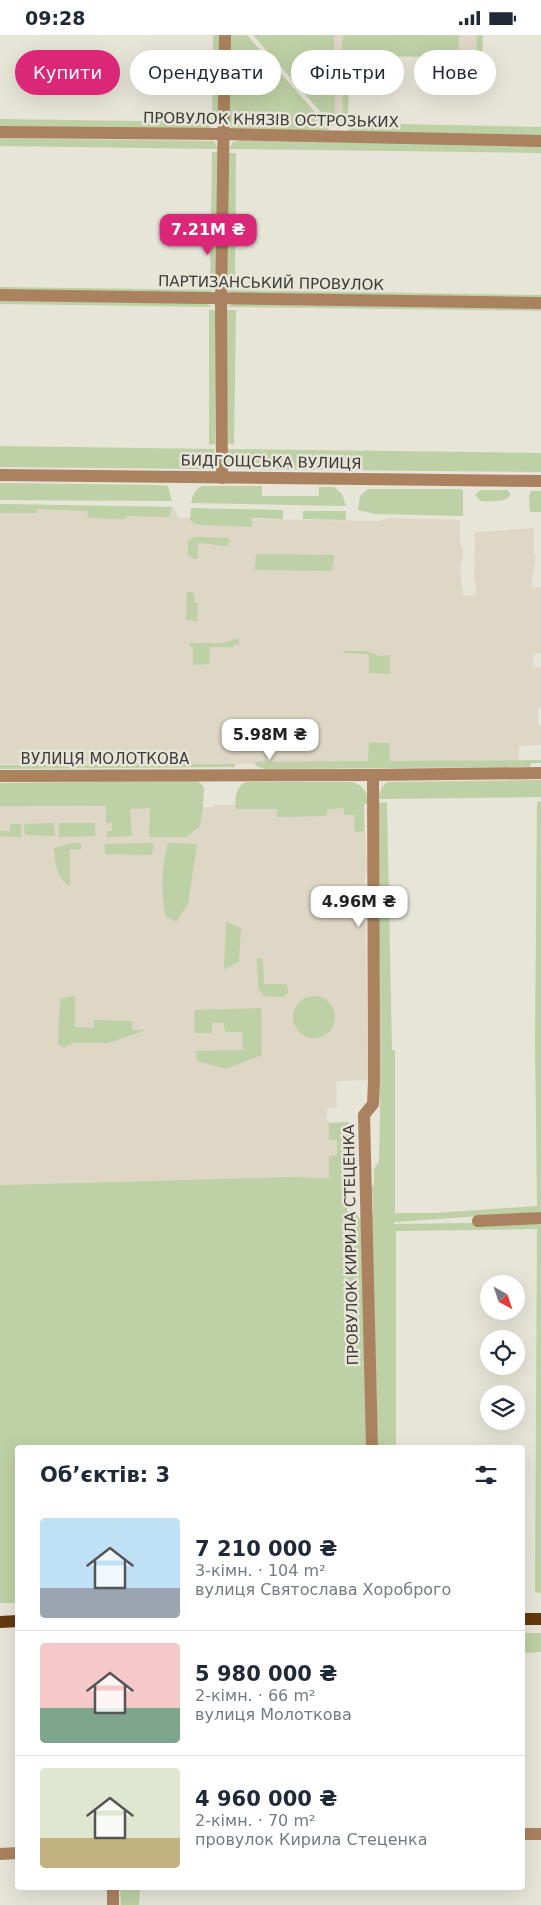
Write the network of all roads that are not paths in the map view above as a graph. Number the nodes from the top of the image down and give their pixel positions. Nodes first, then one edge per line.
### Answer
1 (224, 35) edge
2 (0, 132) edge
3 (223, 134) junction
4 (541, 141) edge
5 (0, 295) edge
6 (221, 299) junction
7 (541, 303) edge
8 (0, 475) edge
9 (222, 478) junction
10 (541, 481) edge
11 (541, 773) edge
12 (373, 775) junction
13 (0, 776) edge
14 (541, 1218) edge
15 (478, 1221) dead end
16 (372, 1445) edge
17 (525, 1619) edge
18 (541, 1619) edge
19 (15, 1621) edge
20 (0, 1622) edge
21 (541, 1833) edge
22 (525, 1834) edge
23 (15, 1853) edge
24 (0, 1854) edge
25 (113, 1890) edge
26 (113, 1905) edge

1 - 3 street
2 - 3 street, ПРОВУЛОК КНЯЗІВ ОСТРОЗЬКИХ
3 - 4 street, ПРОВУЛОК КНЯЗІВ ОСТРОЗЬКИХ
3 - 6 street
5 - 6 street, ПАРТИЗАНСЬКИЙ ПРОВУЛОК
6 - 7 street, ПАРТИЗАНСЬКИЙ ПРОВУЛОК
6 - 9 street
8 - 9 street, БИДГОЩСЬКА ВУЛИЦЯ
9 - 10 street, БИДГОЩСЬКА ВУЛИЦЯ
11 - 12 street, ВУЛИЦЯ МОЛОТКОВА
12 - 13 street, ВУЛИЦЯ МОЛОТКОВА
12 - 16 street, ПРОВУЛОК КИРИЛА СТЕЦЕНКА
14 - 15 street
17 - 18 main road
19 - 20 main road
21 - 22 street
23 - 24 street
25 - 26 street

